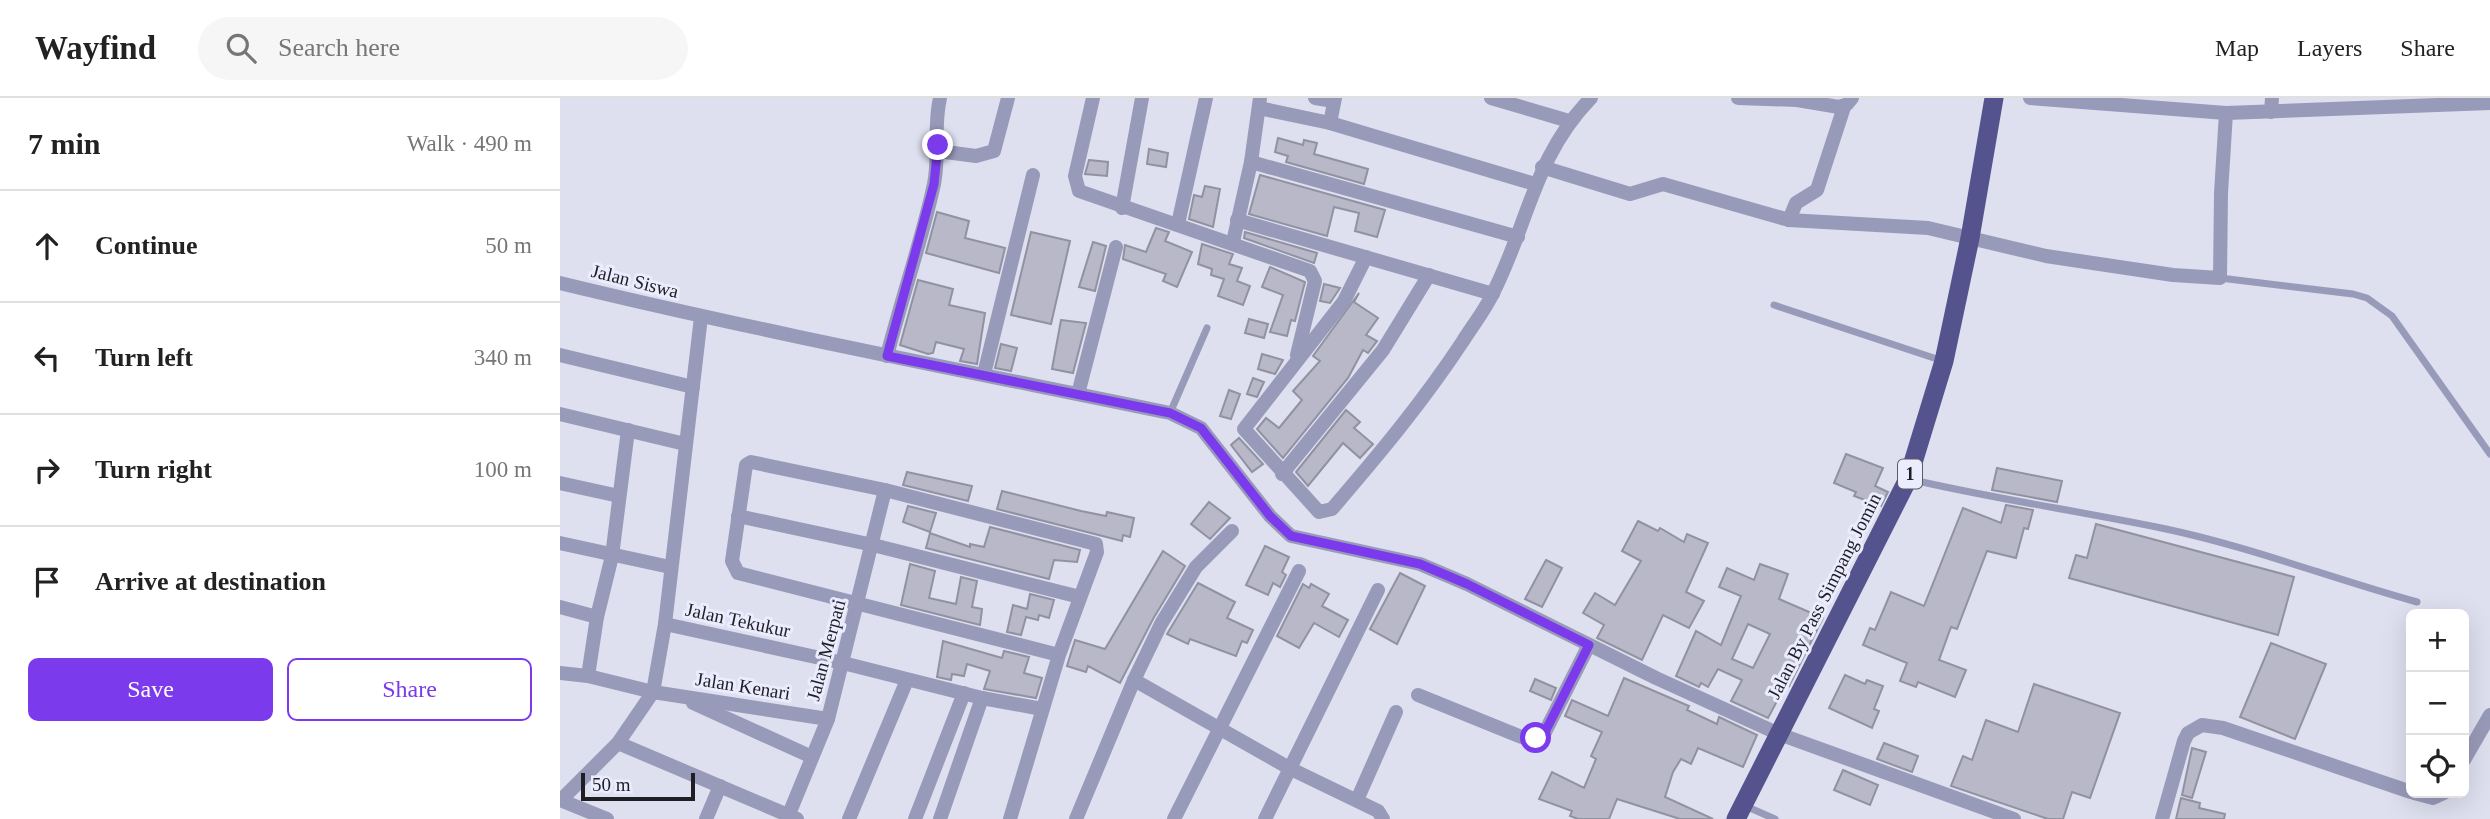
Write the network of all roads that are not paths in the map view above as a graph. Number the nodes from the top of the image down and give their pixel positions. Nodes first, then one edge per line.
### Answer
1 (940, 98) edge
2 (1008, 98) edge
3 (1093, 98) edge
4 (1142, 98) edge
5 (1206, 98) edge
6 (1315, 98) edge
7 (1491, 98) edge
8 (1591, 98) edge
9 (1738, 98) edge
10 (1994, 98) edge
11 (2030, 98) edge
12 (1334, 100) edge
13 (1848, 102) edge
14 (1260, 103) edge
15 (2490, 103) edge
16 (2272, 105) edge
17 (2227, 113) junction
18 (1569, 121) junction
19 (1330, 123) junction
20 (938, 151) junction
21 (1251, 162) junction
22 (1542, 167) junction
23 (1033, 175) dead end
24 (1535, 184) junction
25 (1122, 208) junction
26 (1237, 220) junction
27 (1789, 220) junction
28 (1178, 225) junction
29 (1518, 237) junction
30 (1970, 238) junction
31 (1233, 242) junction
32 (1116, 247) dead end
33 (1366, 257) junction
34 (1429, 275) junction
35 (2220, 278) junction
36 (560, 283) edge
37 (1493, 293) junction
38 (1774, 305) dead end
39 (701, 317) junction
40 (1207, 328) dead end
41 (560, 355) edge
42 (887, 356) junction
43 (1296, 359) junction
44 (1944, 362) junction
45 (984, 374) junction
46 (693, 387) junction
47 (1078, 394) junction
48 (1170, 413) junction
49 (560, 414) edge
50 (628, 430) junction
51 (685, 444) junction
52 (2490, 454) edge
53 (1282, 474) junction
54 (1908, 479) junction
55 (560, 483) edge
56 (885, 490) junction
57 (619, 496) junction
58 (738, 516) junction
59 (1232, 531) dead end
60 (560, 543) edge
61 (873, 545) junction
62 (612, 556) junction
63 (670, 567) junction
64 (1298, 570) dead end
65 (1378, 590) dead end
66 (1080, 597) junction
67 (2417, 602) dead end
68 (859, 604) junction
69 (560, 607) edge
70 (597, 617) junction
71 (665, 624) junction
72 (1589, 645) junction
73 (1059, 655) junction
74 (843, 663) junction
75 (560, 673) edge
76 (588, 676) junction
77 (907, 680) junction
78 (1134, 680) junction
79 (653, 692) junction
80 (964, 693) junction
81 (677, 695) junction
82 (1418, 695) dead end
83 (982, 698) junction
84 (1042, 709) junction
85 (1396, 712) dead end
86 (2490, 715) edge
87 (828, 719) junction
88 (1220, 727) junction
89 (1779, 734) junction
90 (618, 743) junction
91 (2469, 751) edge
92 (813, 757) junction
93 (1291, 769) junction
94 (720, 786) junction
95 (2406, 790) edge
96 (560, 800) edge
97 (1357, 800) junction
98 (1739, 812) edge
99 (791, 818) edge
100 (607, 819) edge
101 (706, 819) edge
102 (849, 819) edge
103 (915, 819) edge
104 (940, 819) edge
105 (1010, 819) edge
106 (1076, 819) edge
107 (1174, 819) edge
108 (1265, 819) edge
109 (1383, 819) edge
110 (1775, 819) edge
111 (2014, 819) edge
112 (2162, 819) edge

1 - 20 street
2 - 20 street
3 - 25 street
4 - 25 street
5 - 28 street
6 - 12 street
7 - 18 street
8 - 18 street
9 - 13 street
10 - 30 highway, Jalan By Pass Simpang Jomin / 1
11 - 17 street
12 - 19 street
13 - 27 street
14 - 19 street
14 - 21 street
15 - 16 street
16 - 17 street
17 - 35 street
18 - 22 street
19 - 24 street
20 - 42 street
21 - 26 street
21 - 29 street
22 - 24 street
22 - 27 street
23 - 45 street
24 - 29 street
25 - 28 street
26 - 31 street
26 - 33 street
27 - 30 street
28 - 31 street
29 - 37 street
30 - 35 street
30 - 44 highway, Jalan By Pass Simpang Jomin / 1
31 - 43 street
32 - 47 street
33 - 34 street
33 - 43 street
34 - 37 street
34 - 53 street
35 - 52 lane
36 - 39 street, Jalan Siswa
37 - 53 street
38 - 44 lane
39 - 42 street, Jalan Siswa
39 - 46 street
40 - 48 lane
41 - 46 street
42 - 45 street, Jalan Siswa
43 - 53 street
44 - 54 highway, Jalan By Pass Simpang Jomin / 1
45 - 47 street, Jalan Siswa
46 - 51 street
47 - 48 street, Jalan Siswa
48 - 72 street, Jalan Siswa
49 - 50 street
50 - 51 street
50 - 57 street
51 - 63 street
54 - 67 lane
54 - 89 highway, Jalan By Pass Simpang Jomin / 1
55 - 57 street
56 - 58 street
56 - 61 street, Jalan Merpati
56 - 66 street
57 - 62 street
58 - 61 street
58 - 68 street
59 - 78 street
60 - 62 street
61 - 66 street
61 - 68 street, Jalan Merpati
62 - 63 street
62 - 70 street
63 - 71 street
64 - 88 street
65 - 93 street
66 - 73 street
68 - 73 street
68 - 74 street, Jalan Merpati
69 - 70 street
70 - 76 street
71 - 74 street, Jalan Tekukur
71 - 79 street
72 - 82 street
72 - 89 street, Jalan Siswa
73 - 84 street
74 - 77 street, Jalan Tekukur
74 - 87 street, Jalan Merpati
75 - 76 street, Jalan Kenari
76 - 79 street, Jalan Kenari
77 - 80 street, Jalan Tekukur
77 - 102 street
78 - 88 street
78 - 106 street
79 - 81 street, Jalan Kenari
79 - 90 street
80 - 83 street, Jalan Tekukur
80 - 103 street
81 - 87 street, Jalan Kenari
81 - 92 street
83 - 84 street, Jalan Tekukur
83 - 104 street
84 - 105 street
85 - 97 street
86 - 91 street
87 - 92 street, Jalan Merpati
88 - 93 street
88 - 107 street
89 - 98 highway, Jalan By Pass Simpang Jomin / 1
89 - 111 street, Jalan Siswa
90 - 94 street
90 - 96 street
92 - 99 street, Jalan Merpati
93 - 97 street
93 - 108 street
94 - 99 street
94 - 101 street
95 - 112 street
96 - 100 street
97 - 109 street
98 - 110 lane

